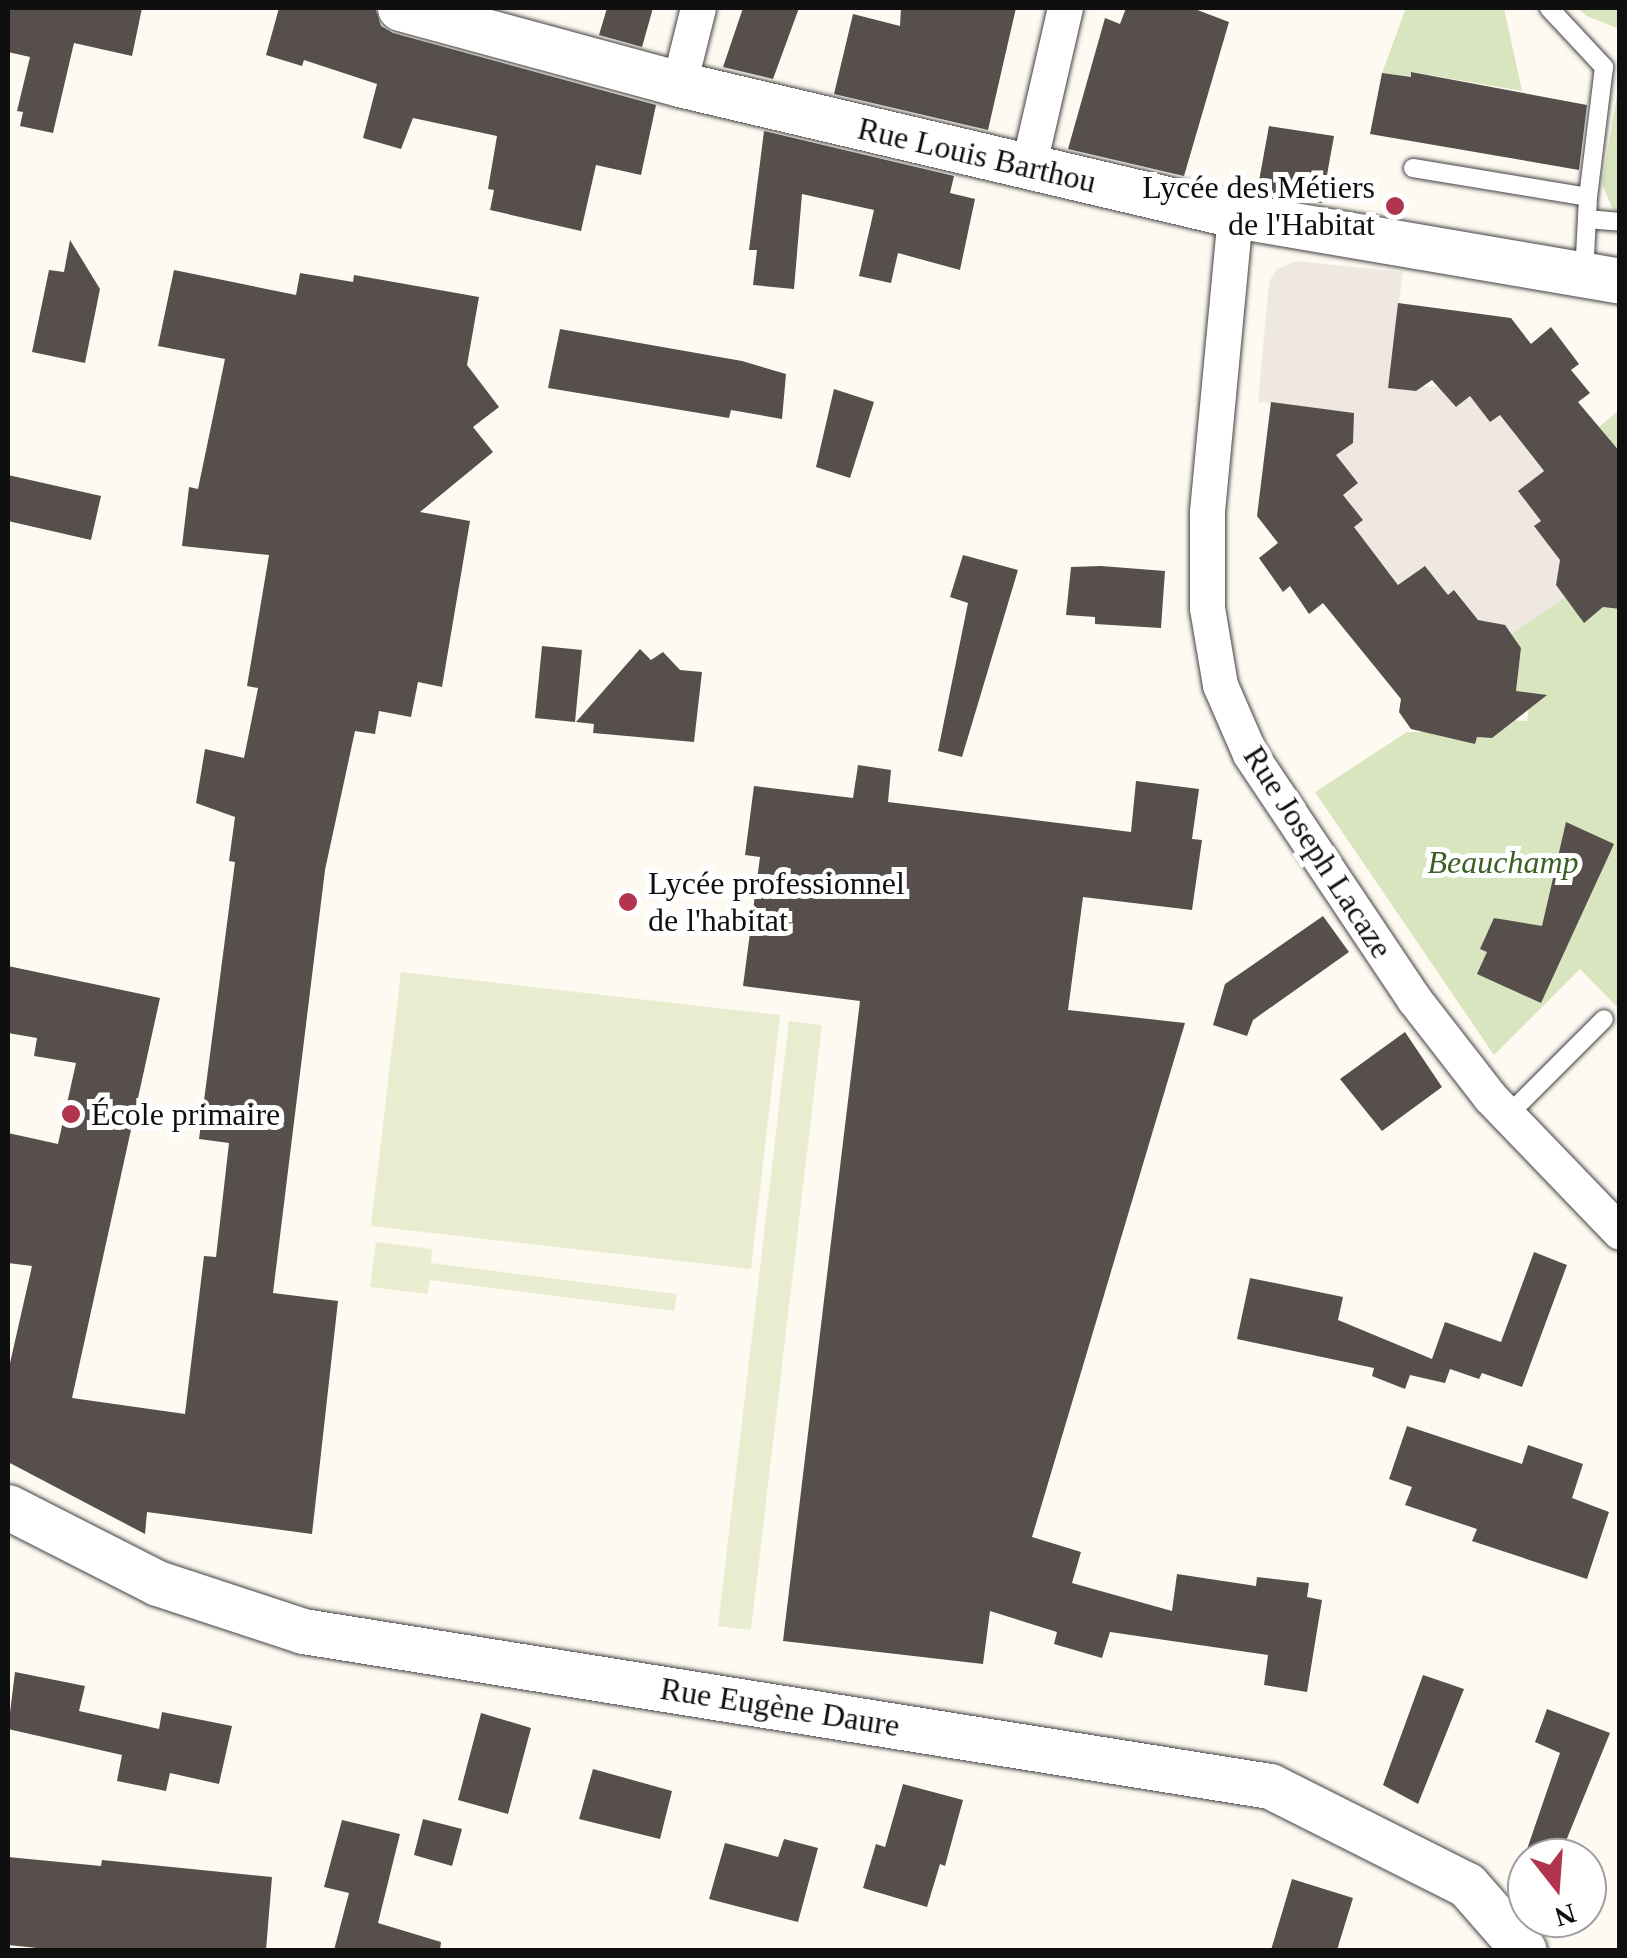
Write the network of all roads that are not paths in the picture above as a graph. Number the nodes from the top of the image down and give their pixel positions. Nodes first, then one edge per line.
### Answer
1 (400, 8) edge
2 (698, 8) edge
3 (1065, 8) edge
4 (1548, 8) edge
5 (679, 84) junction
6 (1028, 168) junction
7 (1413, 168) dead end
8 (1588, 196) junction
9 (1235, 215) junction
10 (1587, 219) junction
11 (1620, 222) edge
12 (1602, 278) edge
13 (1604, 1019) dead end
14 (1507, 1116) junction
15 (1620, 1232) edge
16 (8, 1508) edge
17 (1524, 1950) edge

1 - 5 street, Rue Louis Barthou
2 - 5 street
3 - 6 street
4 - 8 lane
5 - 6 street, Rue Louis Barthou
6 - 9 street, Rue Louis Barthou
7 - 8 lane
8 - 10 lane
9 - 12 street, Rue Louis Barthou
9 - 14 street, Rue Joseph Lacaze
10 - 11 lane
10 - 12 lane
13 - 14 lane
14 - 15 street, Rue Joseph Lacaze
16 - 17 street, Rue Eugène Daure

